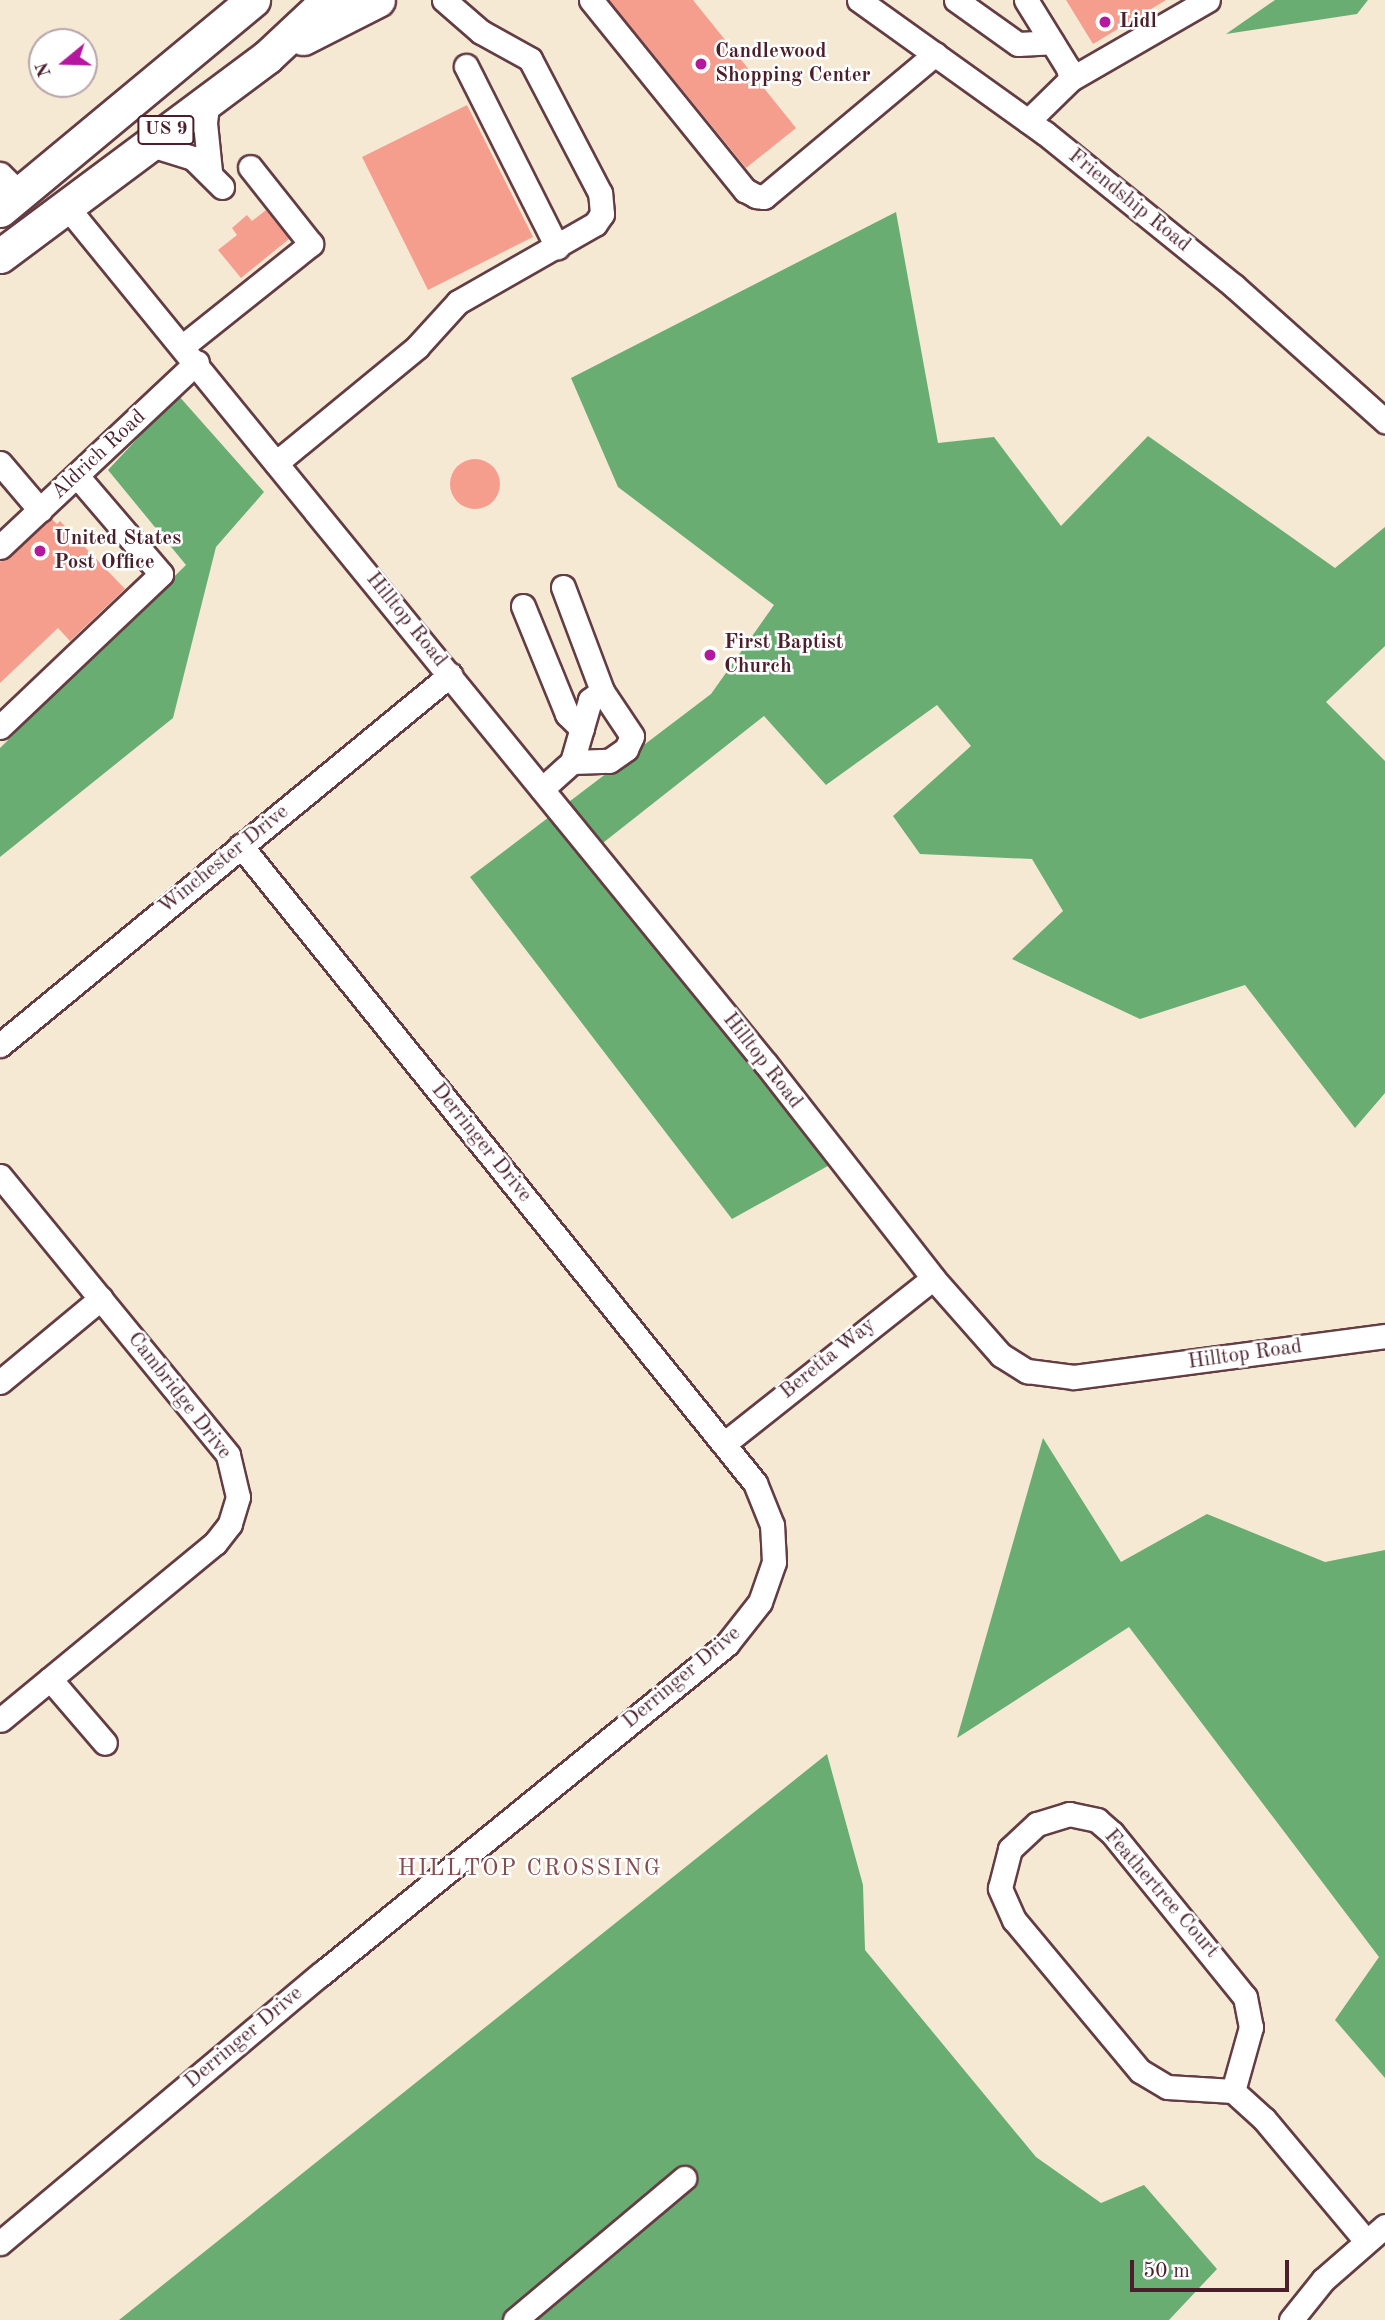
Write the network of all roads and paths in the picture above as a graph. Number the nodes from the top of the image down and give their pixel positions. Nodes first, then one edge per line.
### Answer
1 (253, 0) edge
2 (328, 0) edge
3 (378, 0) edge
4 (591, 0) edge
5 (859, 0) edge
6 (956, 0) edge
7 (1026, 0) edge
8 (1208, 0) edge
9 (454, 4) edge
10 (1052, 42) junction
11 (935, 54) junction
12 (267, 57) junction
13 (466, 66) dead end
14 (1071, 79) junction
15 (208, 98) junction
16 (1028, 121) junction
17 (148, 144) junction
18 (250, 167) dead end
19 (7, 192) edge
20 (67, 207) junction
21 (557, 247) junction
22 (0, 256) edge
23 (190, 354) junction
24 (1385, 421) edge
25 (0, 463) edge
26 (276, 463) junction
27 (77, 475) junction
28 (40, 510) junction
29 (0, 547) edge
30 (563, 587) dead end
31 (523, 606) dead end
32 (450, 675) junction
33 (602, 691) junction
34 (0, 727) edge
35 (582, 729) junction
36 (572, 762) junction
37 (542, 789) junction
38 (241, 846) junction
39 (0, 1045) edge
40 (0, 1176) edge
41 (933, 1278) junction
42 (101, 1298) junction
43 (1385, 1336) edge
44 (0, 1382) edge
45 (725, 1443) junction
46 (50, 1679) junction
47 (0, 1720) edge
48 (105, 1743) dead end
49 (1233, 2091) junction
50 (684, 2178) dead end
51 (1385, 2226) edge
52 (1366, 2241) junction
53 (0, 2243) edge
54 (515, 2320) edge
55 (1291, 2320) edge

1 - 19 highway, US 9
2 - 12 highway, US 9
3 - 12 highway
4 - 11 street
5 - 11 street, Friendship Road
6 - 10 street
7 - 10 street
8 - 14 street
9 - 21 street
10 - 14 street
11 - 16 street, Friendship Road
12 - 15 highway, US 9
13 - 21 street
14 - 16 street
15 - 17 highway, US 9
15 - 17 street
16 - 24 street, Friendship Road
17 - 20 highway, US 9
18 - 23 street, Aldrich Road
20 - 22 highway, US 9
20 - 23 street, Hilltop Road
21 - 26 street
23 - 26 street, Hilltop Road
23 - 27 street, Aldrich Road
25 - 28 street
26 - 32 street, Hilltop Road
27 - 28 street, Aldrich Road
27 - 34 street
28 - 29 street, Aldrich Road
30 - 33 street
31 - 35 street
32 - 37 street, Hilltop Road
32 - 38 street, Winchester Drive
33 - 35 street
33 - 36 street
35 - 36 street
36 - 37 street
37 - 41 street, Hilltop Road
38 - 39 street, Winchester Drive
38 - 45 street, Derringer Drive
40 - 42 street, Cambridge Drive
41 - 43 street, Hilltop Road
41 - 45 street, Beretta Way
42 - 44 street
42 - 46 street, Cambridge Drive
45 - 53 street, Derringer Drive
46 - 47 street, Cambridge Drive
46 - 48 street
49 - 49 street, Feathertree Court
49 - 52 street
50 - 54 street
51 - 52 street
52 - 55 street

